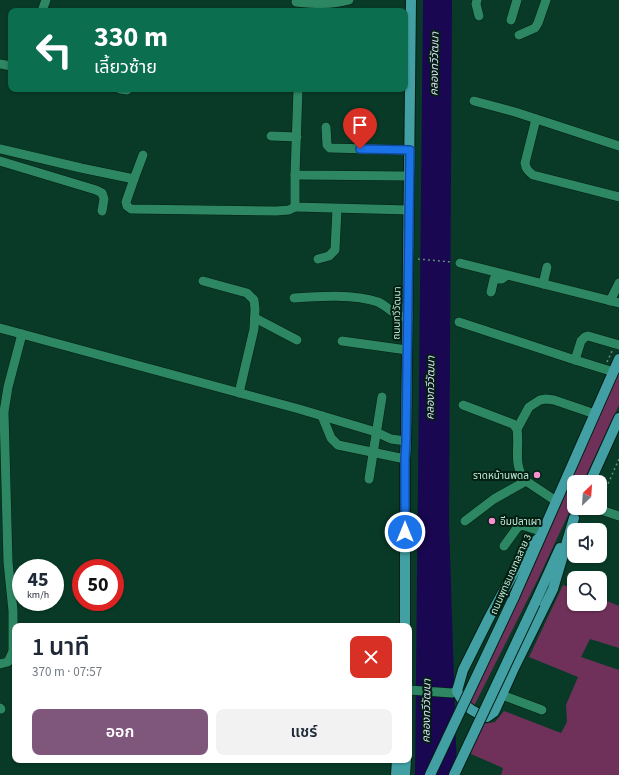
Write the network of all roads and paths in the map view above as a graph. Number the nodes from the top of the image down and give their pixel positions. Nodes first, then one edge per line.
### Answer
1 (349, 0) edge
2 (411, 0) edge
3 (477, 0) edge
4 (517, 0) edge
5 (546, 0) edge
6 (296, 2) dead end
7 (480, 16) dead end
8 (511, 20) dead end
9 (408, 24) edge
10 (519, 35) dead end
11 (298, 92) edge
12 (474, 101) dead end
13 (536, 119) junction
14 (326, 127) dead end
15 (271, 136) dead end
16 (297, 137) junction
17 (619, 146) edge
18 (0, 149) edge
19 (410, 150) junction
20 (143, 156) dead end
21 (0, 161) edge
22 (295, 175) junction
23 (410, 176) junction
24 (134, 179) junction
25 (619, 197) edge
26 (295, 207) junction
27 (337, 209) junction
28 (409, 210) junction
29 (102, 211) dead end
30 (318, 259) dead end
31 (418, 259) dead end
32 (457, 262) joint
33 (547, 267) dead end
34 (506, 274) junction
35 (203, 281) dead end
36 (619, 283) edge
37 (544, 284) junction
38 (491, 292) dead end
39 (294, 298) dead end
40 (615, 302) edge
41 (254, 318) junction
42 (408, 318) junction
43 (459, 322) dead end
44 (0, 328) edge
45 (22, 334) junction
46 (297, 340) dead end
47 (342, 341) dead end
48 (619, 346) edge
49 (407, 350) junction
50 (619, 359) edge
51 (575, 360) junction
52 (614, 372) junction
53 (239, 393) junction
54 (382, 397) dead end
55 (462, 405) dead end
56 (595, 414) junction
57 (322, 416) junction
58 (2, 419) edge
59 (618, 422) edge
60 (517, 429) junction
61 (376, 432) junction
62 (406, 441) junction
63 (373, 453) junction
64 (405, 459) junction
65 (619, 459) edge
66 (593, 475) edge
67 (369, 479) dead end
68 (526, 481) junction
69 (607, 486) edge
70 (556, 501) junction
71 (607, 512) edge
72 (575, 515) edge
73 (575, 515) edge
74 (619, 516) edge
75 (465, 521) dead end
76 (541, 535) junction
77 (504, 546) dead end
78 (4, 562) edge
79 (13, 623) edge
80 (405, 623) edge
81 (12, 653) edge
82 (0, 664) edge
83 (413, 691) edge
84 (455, 692) junction
85 (502, 695) junction
86 (542, 710) dead end
87 (397, 763) edge
88 (406, 763) edge
89 (396, 775) edge
90 (405, 775) edge
91 (430, 775) edge
92 (454, 775) edge

1 - 6 street
2 - 9 main road, ถนนทวีวัฒนา
3 - 7 street
4 - 8 street
5 - 10 street
9 - 19 main road, ถนนทวีวัฒนา
11 - 16 street
12 - 13 street
13 - 17 street
13 - 25 street
14 - 19 street
15 - 16 street
16 - 22 street
18 - 24 street
19 - 23 main road, ถนนทวีวัฒนา
20 - 24 street
21 - 29 street
22 - 23 street
22 - 26 street
23 - 28 main road, ถนนทวีวัฒนา
24 - 26 street
26 - 27 street
27 - 28 street
27 - 30 street
28 - 42 main road, ถนนทวีวัฒนา
31 - 32 path
32 - 34 street
33 - 37 street
34 - 37 street
34 - 38 street
35 - 41 street
36 - 40 street
37 - 40 street
39 - 42 street
41 - 46 street
41 - 53 street
42 - 49 main road, ถนนทวีวัฒนา
43 - 51 street
44 - 45 street
45 - 53 street
45 - 58 street
47 - 49 street
48 - 51 street
49 - 62 main road, ถนนทวีวัฒนา
50 - 52 main road, ถนนพุทธมณฑลสาย 3
51 - 52 street
52 - 56 main road, ถนนพุทธมณฑลสาย 3
53 - 57 street
54 - 61 street
55 - 60 street
56 - 60 street
56 - 70 main road, ถนนพุทธมณฑลสาย 3
57 - 61 street
57 - 63 street
58 - 78 street
59 - 66 main road
60 - 68 street
61 - 62 street
61 - 63 street
62 - 64 main road, ถนนทวีวัฒนา
63 - 64 street
63 - 67 street
64 - 80 main road, ถนนทวีวัฒนา
65 - 69 path
68 - 70 street
68 - 75 street
70 - 76 main road, ถนนพุทธมณฑลสาย 3
71 - 74 street
72 - 92 main road, bridge
73 - 85 main road
76 - 77 street
76 - 84 main road
76 - 91 main road, ถนนพุทธมณฑลสาย 3, bridge
78 - 79 street
81 - 82 street
83 - 84 street
84 - 85 main road
85 - 86 street
87 - 89 main road
88 - 90 main road

